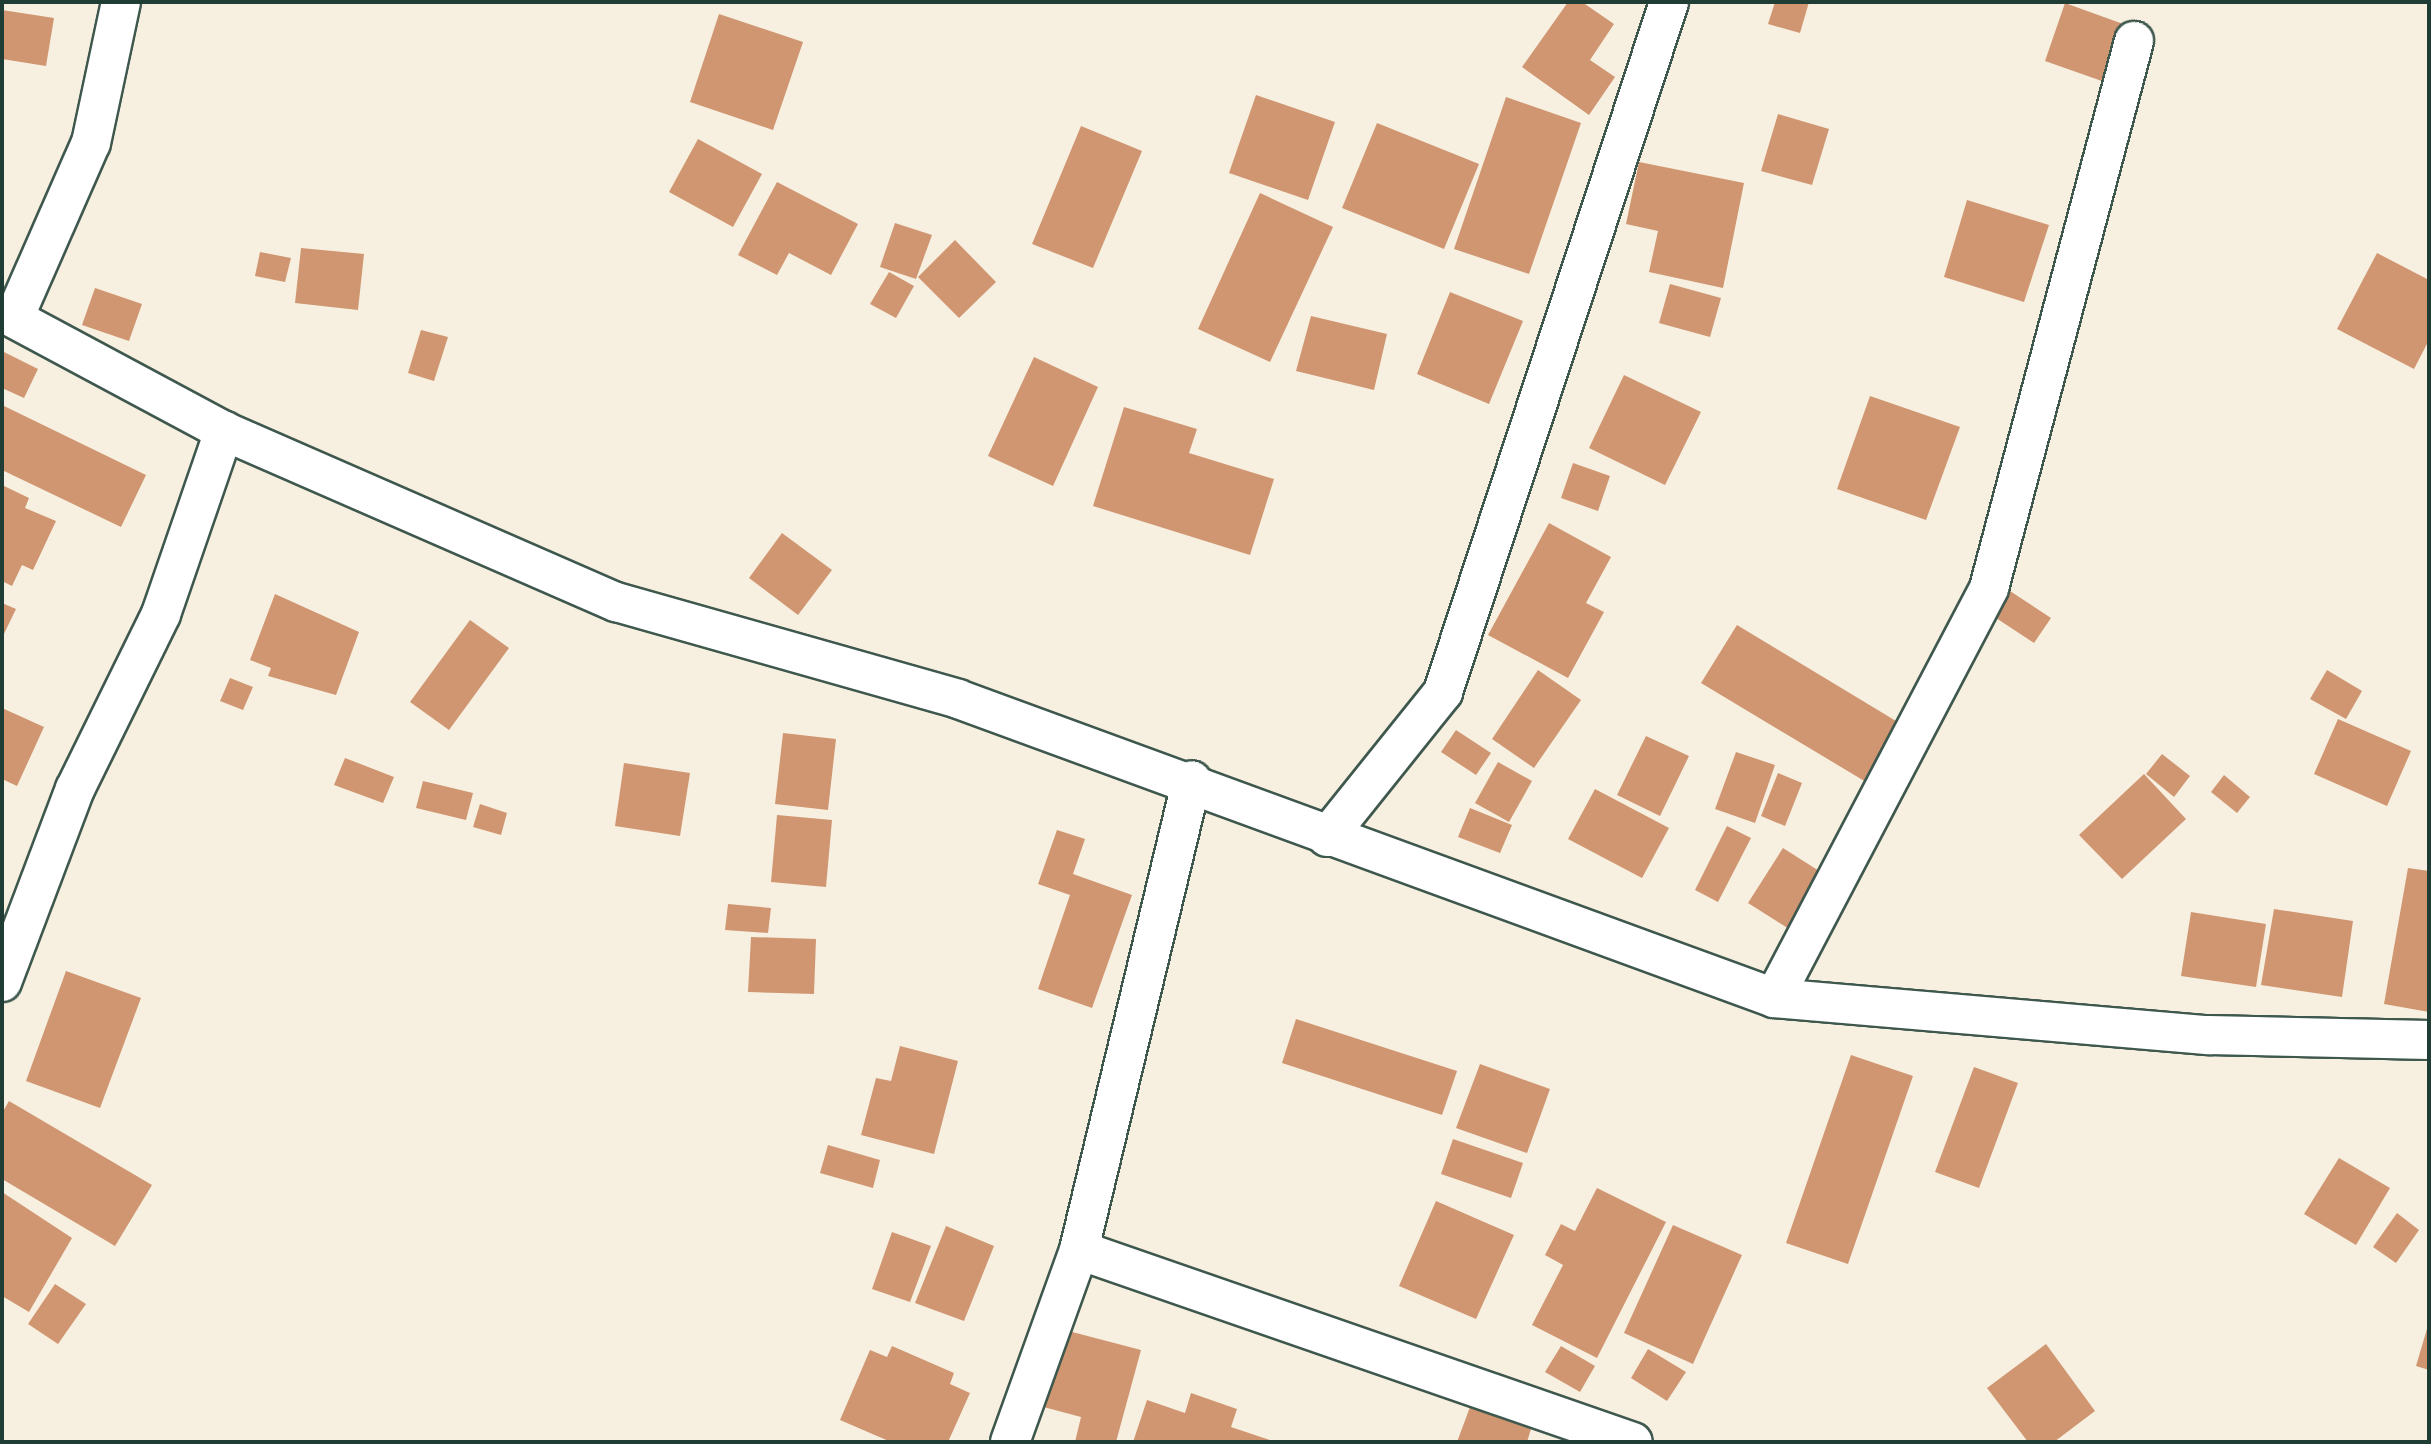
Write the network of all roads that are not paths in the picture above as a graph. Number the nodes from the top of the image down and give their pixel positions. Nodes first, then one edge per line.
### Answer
1 (121, 2) edge
2 (1669, 2) edge
3 (2134, 41) dead end
4 (8, 315) edge
5 (224, 431) junction
6 (1192, 780) junction
7 (1327, 837) junction
8 (2, 982) edge
9 (1774, 998) junction
10 (2429, 1040) edge
11 (1079, 1250) junction
12 (1010, 1442) edge
13 (1631, 1442) edge

1 - 4 street
2 - 7 street
3 - 9 street
4 - 5 street
5 - 6 street
5 - 8 street
6 - 7 street
6 - 11 street
7 - 9 street
9 - 10 street
11 - 12 street
11 - 13 street

